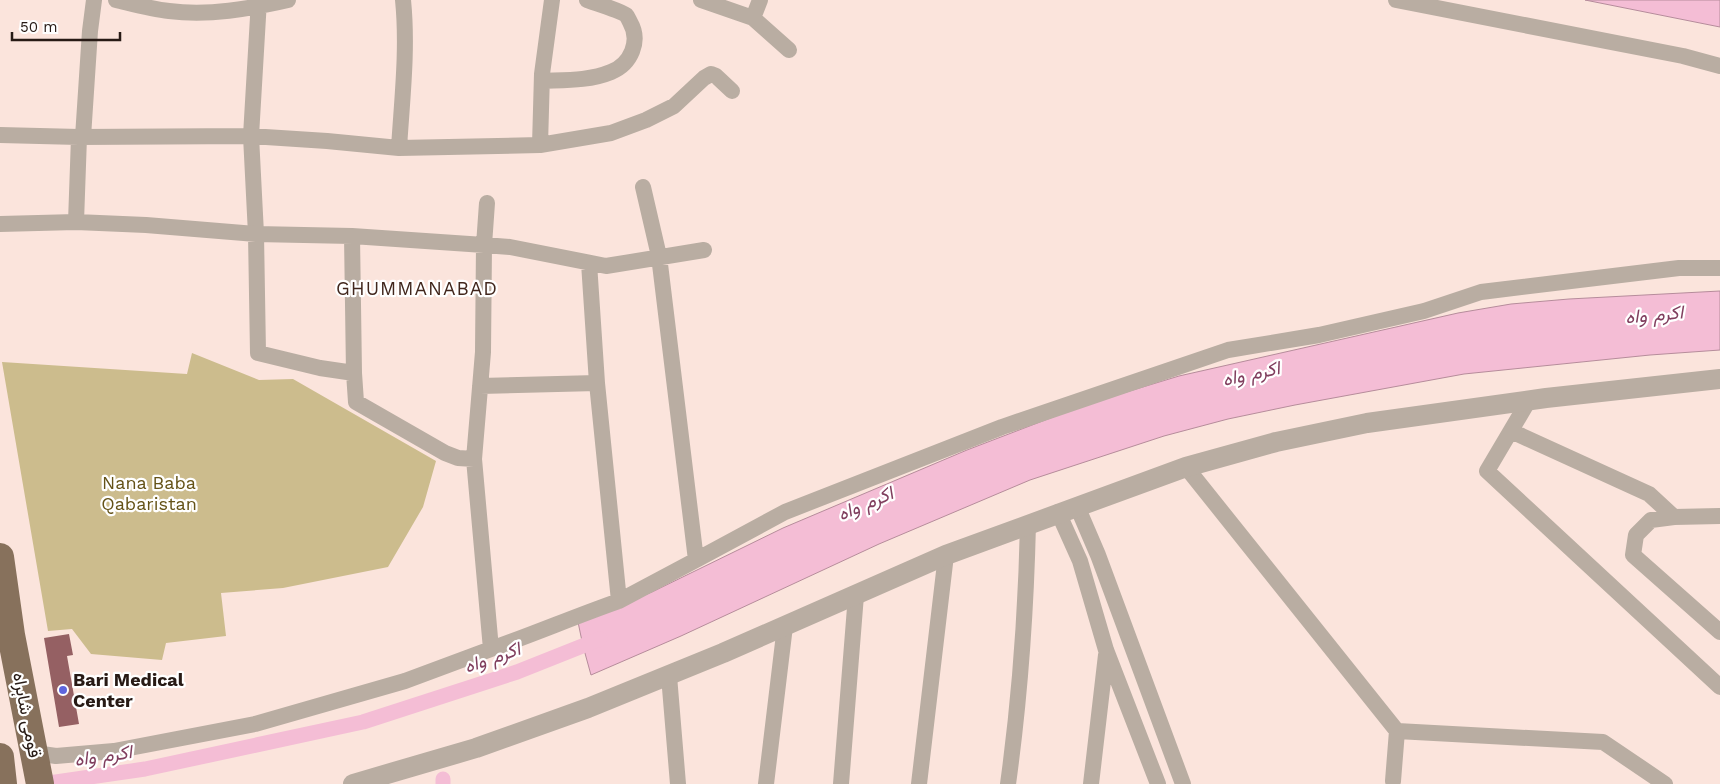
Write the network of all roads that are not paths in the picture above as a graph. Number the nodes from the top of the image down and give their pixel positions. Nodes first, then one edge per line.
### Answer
1 (94, 0) edge
2 (116, 0) edge
3 (288, 0) edge
4 (404, 0) edge
5 (552, 0) edge
6 (587, 0) edge
7 (701, 0) edge
8 (760, 0) edge
9 (1396, 0) edge
10 (258, 3) edge
11 (753, 18) junction
12 (789, 50) dead end
13 (1720, 66) edge
14 (542, 81) junction
15 (732, 90) dead end
16 (0, 135) edge
17 (251, 136) junction
18 (81, 137) junction
19 (540, 145) junction
20 (399, 148) junction
21 (643, 187) dead end
22 (487, 203) dead end
23 (76, 222) junction
24 (0, 224) edge
25 (256, 234) junction
26 (352, 236) junction
27 (484, 245) junction
28 (704, 250) dead end
29 (659, 256) junction
30 (589, 263) junction
31 (1720, 268) edge
32 (354, 373) junction
33 (1720, 379) edge
34 (597, 382) junction
35 (480, 386) junction
36 (1529, 400) junction
37 (1511, 431) junction
38 (474, 459) junction
39 (1186, 467) junction
40 (1077, 506) junction
41 (1058, 512) junction
42 (1720, 516) edge
43 (1674, 517) junction
44 (1028, 524) junction
45 (946, 555) junction
46 (0, 557) edge
47 (696, 560) junction
48 (856, 595) junction
49 (619, 601) junction
50 (785, 626) junction
51 (1720, 632) edge
52 (491, 649) junction
53 (1106, 650) junction
54 (668, 676) junction
55 (1720, 687) edge
56 (1397, 731) junction
57 (35, 753) junction
58 (0, 757) edge
59 (1393, 781) dead end
60 (3, 784) edge
61 (40, 784) edge
62 (353, 784) edge
63 (678, 784) edge
64 (766, 784) edge
65 (841, 784) edge
66 (919, 784) edge
67 (1008, 784) edge
68 (1091, 784) edge
69 (1158, 784) edge
70 (1183, 784) edge
71 (1665, 784) edge

1 - 18 street
2 - 10 street
3 - 10 street
4 - 20 street
5 - 14 street
6 - 14 street
7 - 11 street
8 - 11 street
9 - 13 street
10 - 17 street
11 - 12 street
14 - 19 street
15 - 19 street
16 - 18 street
17 - 18 street
17 - 20 street
17 - 25 street
18 - 23 street
19 - 20 street
21 - 29 street
22 - 27 street
23 - 24 street
23 - 25 street
25 - 26 street
25 - 32 street
26 - 27 street
26 - 32 street
27 - 30 street
27 - 35 street
28 - 29 street
29 - 30 street
29 - 47 street
30 - 34 street
31 - 47 street
32 - 38 street
33 - 36 street
34 - 35 street
34 - 49 street
35 - 38 street
36 - 37 street
36 - 39 street
37 - 43 street
37 - 55 street
38 - 52 street
39 - 40 street
39 - 56 street
40 - 41 street
40 - 70 street
41 - 44 street
41 - 53 street
42 - 43 street
43 - 51 street
44 - 45 street
44 - 67 street
45 - 48 street
45 - 66 street
46 - 57 highway, قومی شاہراہ
47 - 49 street
48 - 50 street
48 - 65 street
49 - 52 street
50 - 54 street
50 - 64 street
52 - 57 street
53 - 68 street
53 - 69 street
54 - 62 street
54 - 63 street
56 - 59 street
56 - 71 street
57 - 61 highway, قومی شاہراہ
58 - 60 highway, قومی شاہراہ

